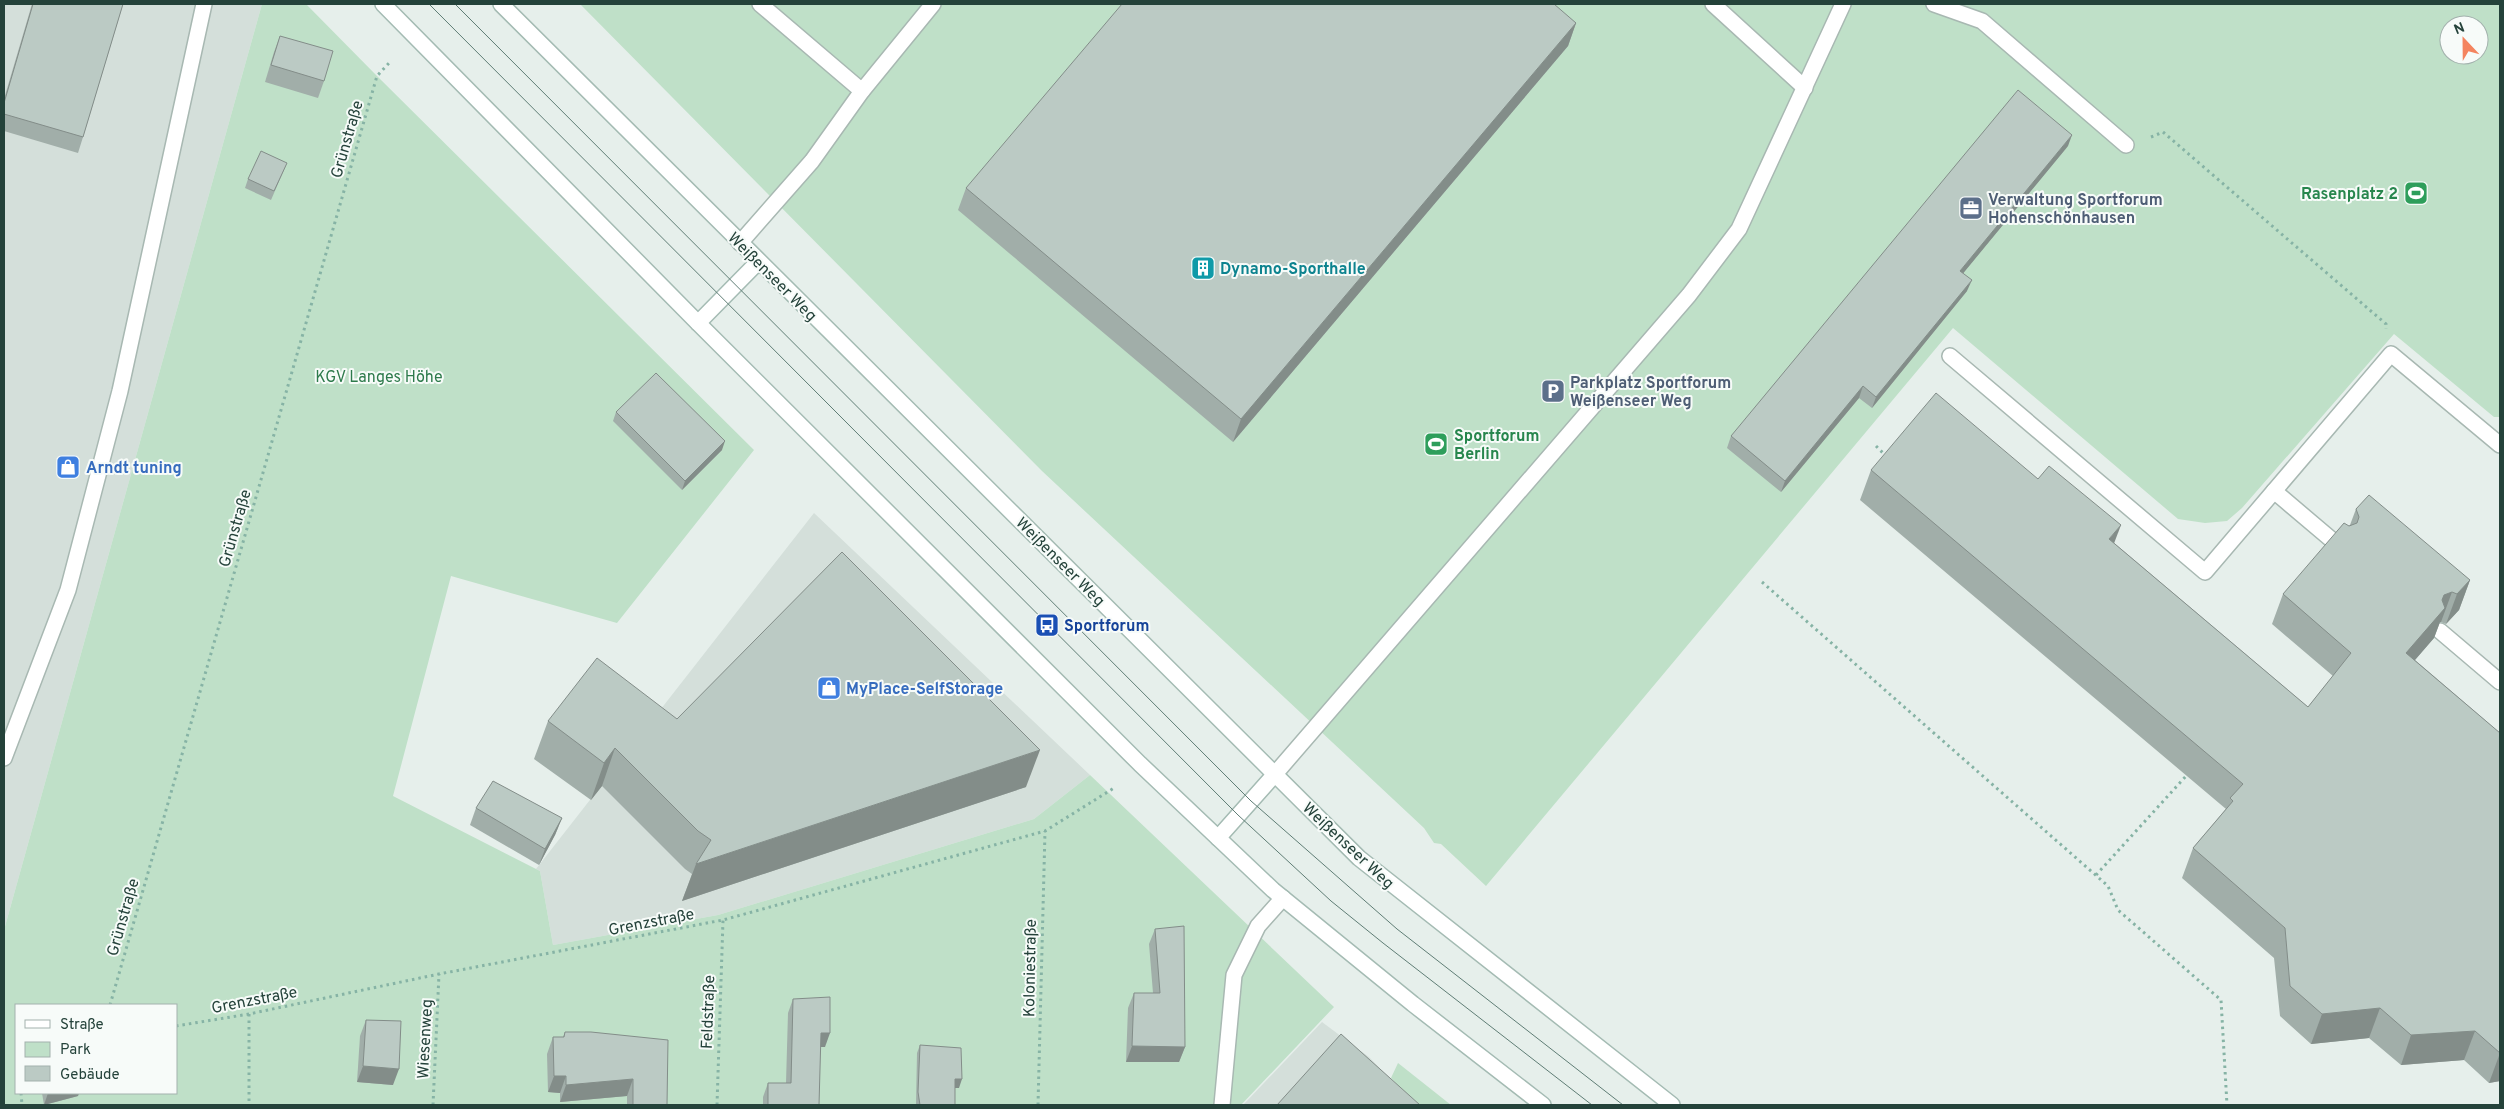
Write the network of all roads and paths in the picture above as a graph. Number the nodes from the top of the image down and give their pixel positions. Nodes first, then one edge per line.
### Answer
1 (204, 4) edge
2 (383, 4) edge
3 (501, 4) edge
4 (760, 4) edge
5 (933, 4) edge
6 (1712, 4) edge
7 (1843, 4) edge
8 (1934, 4) edge
9 (390, 62) dead end
10 (1805, 88) junction
11 (862, 90) junction
12 (2126, 145) joint
13 (740, 242) junction
14 (758, 262) junction
15 (698, 323) junction
16 (2390, 354) junction
17 (1950, 356) dead end
18 (1876, 446) dead end
19 (2500, 446) edge
20 (1892, 462) edge
21 (2274, 491) junction
22 (2339, 546) edge
23 (1762, 582) dead end
24 (2440, 631) edge
25 (2500, 682) edge
26 (4, 758) edge
27 (1275, 774) junction
28 (2187, 776) dead end
29 (1114, 788) dead end
30 (1045, 831) junction
31 (1218, 838) junction
32 (2096, 875) junction
33 (1283, 898) junction
34 (722, 920) junction
35 (439, 974) junction
36 (110, 1004) edge
37 (249, 1014) junction
38 (178, 1026) edge
39 (249, 1105) edge
40 (433, 1105) edge
41 (717, 1105) edge
42 (1038, 1105) edge
43 (1222, 1105) edge
44 (1543, 1105) edge
45 (1672, 1105) edge
46 (2227, 1105) edge

1 - 26 main road
2 - 15 main road
3 - 13 main road, Weißenseer Weg
4 - 11 main road
5 - 11 main road
6 - 10 main road
7 - 10 main road
8 - 12 main road
9 - 36 path, Grünstraße
10 - 27 main road
11 - 13 main road
12 - 16 path
13 - 14 main road, Weißenseer Weg
14 - 15 main road
14 - 27 main road, Weißenseer Weg
15 - 31 main road
16 - 19 main road
16 - 21 main road
17 - 21 main road
18 - 20 path
21 - 22 main road
23 - 32 path
24 - 25 main road
27 - 31 main road
27 - 45 main road, Weißenseer Weg
28 - 32 path
29 - 30 path, Grenzstraße
30 - 34 path, Grenzstraße
30 - 42 path, Koloniestraße
31 - 33 main road
32 - 46 path
33 - 43 main road
33 - 44 main road
34 - 35 path, Grenzstraße
34 - 41 path, Feldstraße
35 - 37 path, Grenzstraße
35 - 40 path, Wiesenweg
37 - 38 path, Grenzstraße
37 - 39 path

